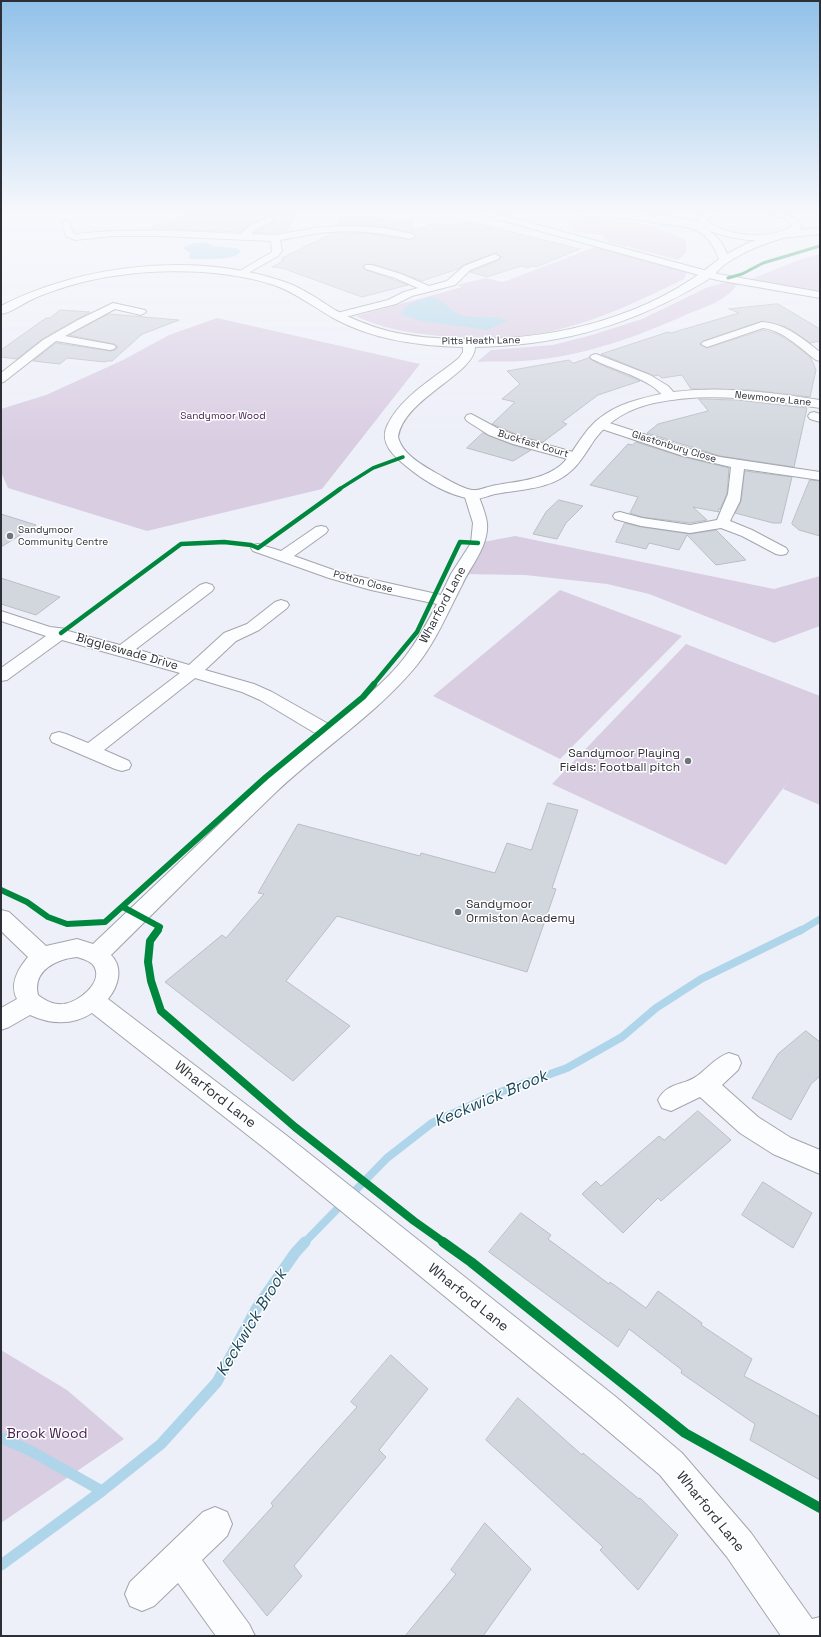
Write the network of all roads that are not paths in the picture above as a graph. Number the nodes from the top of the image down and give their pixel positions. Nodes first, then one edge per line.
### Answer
1 (46, 289) edge
2 (294, 289) edge
3 (426, 289) edge
4 (681, 289) edge
5 (788, 289) edge
6 (820, 295) edge
7 (3, 309) edge
8 (141, 312) dead end
9 (337, 316) junction
10 (57, 338) junction
11 (469, 343) junction
12 (707, 344) dead end
13 (110, 347) dead end
14 (596, 357) dead end
15 (820, 358) edge
16 (6, 368) edge
17 (1, 379) edge
18 (671, 396) junction
19 (818, 413) edge
20 (471, 418) dead end
21 (600, 424) junction
22 (575, 457) junction
23 (738, 464) junction
24 (820, 476) edge
25 (471, 494) junction
26 (620, 516) dead end
27 (722, 523) junction
28 (321, 530) dead end
29 (258, 548) dead end
30 (781, 551) dead end
31 (284, 556) junction
32 (206, 588) dead end
33 (444, 601) junction
34 (281, 605) dead end
35 (1, 616) edge
36 (61, 634) junction
37 (122, 651) junction
38 (192, 672) junction
39 (1, 676) edge
40 (333, 735) junction
41 (59, 738) dead end
42 (90, 752) junction
43 (122, 765) dead end
44 (1, 918) edge
45 (97, 954) junction
46 (44, 958) junction
47 (93, 1001) junction
48 (30, 1003) junction
49 (1, 1020) edge
50 (729, 1063) dead end
51 (704, 1085) junction
52 (672, 1100) dead end
53 (820, 1162) edge
54 (215, 1524) dead end
55 (180, 1558) junction
56 (142, 1594) dead end
57 (820, 1635) edge
58 (237, 1636) edge
59 (802, 1636) edge
60 (814, 1636) edge

1 - 7 street, Pitts Heath Lane
2 - 9 street, Pitts Heath Lane
3 - 9 street
4 - 11 street, Pitts Heath Lane
5 - 6 street
8 - 10 street
9 - 11 street, Pitts Heath Lane
10 - 13 street
10 - 16 street
11 - 25 street
12 - 15 street
14 - 18 street
16 - 17 street
18 - 19 street, Newmoore Lane
18 - 21 street, Newmoore Lane
20 - 22 street, Buckfast Court
21 - 22 street, Newmoore Lane
21 - 23 street, Glastonbury Close
22 - 25 street, Newmoore Lane
23 - 24 street, Glastonbury Close
23 - 27 street
25 - 33 street, Wharford Lane
26 - 27 street
27 - 30 street
28 - 31 street
29 - 31 street, Potton Close
31 - 33 street, Potton Close
32 - 37 street
33 - 40 street, Wharford Lane
34 - 38 street, Biggleswade Drive
35 - 36 street, Biggleswade Drive
36 - 37 street, Biggleswade Drive
36 - 39 street, Biggleswade Drive
37 - 38 street, Biggleswade Drive
38 - 40 street, Biggleswade Drive
38 - 42 street
40 - 45 street, Wharford Lane
41 - 42 street
42 - 43 street
44 - 46 street
45 - 46 street
45 - 47 street
46 - 48 street
47 - 48 street
47 - 59 street, Wharford Lane
48 - 49 street
50 - 51 street
51 - 52 street
51 - 53 street
54 - 55 street
55 - 56 street
55 - 58 street
57 - 60 street

